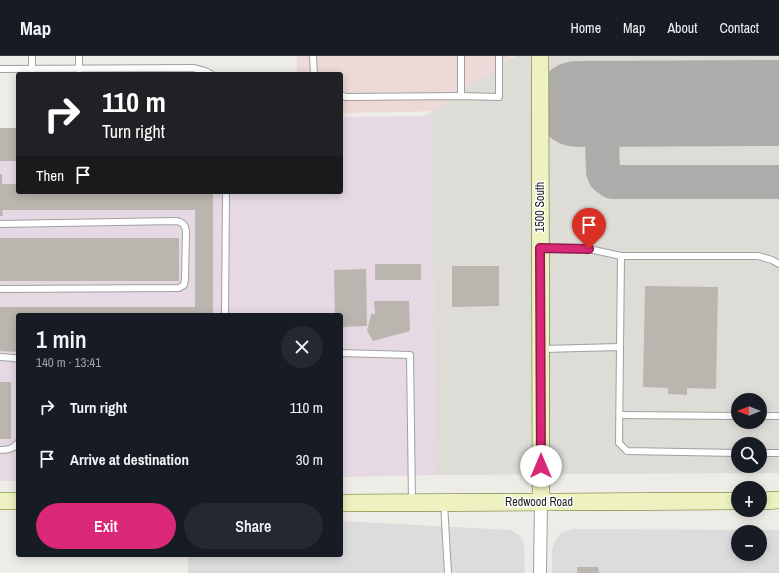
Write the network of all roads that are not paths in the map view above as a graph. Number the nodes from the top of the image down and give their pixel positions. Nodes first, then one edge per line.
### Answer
1 (32, 56) edge
2 (79, 56) edge
3 (313, 56) edge
4 (461, 56) edge
5 (499, 56) edge
6 (540, 56) edge
7 (0, 69) edge
8 (32, 69) junction
9 (79, 69) junction
10 (207, 72) edge
11 (314, 72) edge
12 (343, 96) edge
13 (461, 96) junction
14 (226, 194) edge
15 (0, 224) edge
16 (540, 248) junction
17 (621, 256) junction
18 (779, 264) edge
19 (0, 289) edge
20 (226, 313) edge
21 (620, 347) junction
22 (540, 350) junction
23 (343, 353) edge
24 (0, 357) edge
25 (16, 358) edge
26 (620, 415) junction
27 (731, 416) edge
28 (767, 416) edge
29 (779, 416) edge
30 (16, 445) edge
31 (0, 450) edge
32 (731, 453) edge
33 (767, 453) edge
34 (779, 453) edge
35 (779, 500) edge
36 (0, 501) edge
37 (16, 501) edge
38 (731, 501) edge
39 (767, 501) edge
40 (541, 502) junction
41 (343, 503) edge
42 (412, 503) junction
43 (444, 503) junction
44 (448, 573) edge
45 (540, 573) edge

1 - 8 lane
2 - 9 lane
3 - 11 lane
4 - 13 lane
5 - 13 lane
6 - 16 street, 1500 South
7 - 8 lane
8 - 9 lane
9 - 10 lane
12 - 13 lane
14 - 20 lane
15 - 19 lane
16 - 17 lane
16 - 22 street, 1500 South
17 - 18 lane
17 - 21 lane
21 - 22 lane
21 - 26 lane
22 - 40 street, 1500 South
23 - 42 lane
24 - 25 lane
26 - 27 lane
26 - 32 lane
28 - 29 lane
30 - 31 lane
33 - 34 lane
35 - 39 street
36 - 37 street
38 - 40 street, Redwood Road
40 - 43 street, Redwood Road
40 - 45 street
41 - 42 street, Redwood Road
42 - 43 street, Redwood Road
43 - 44 lane

